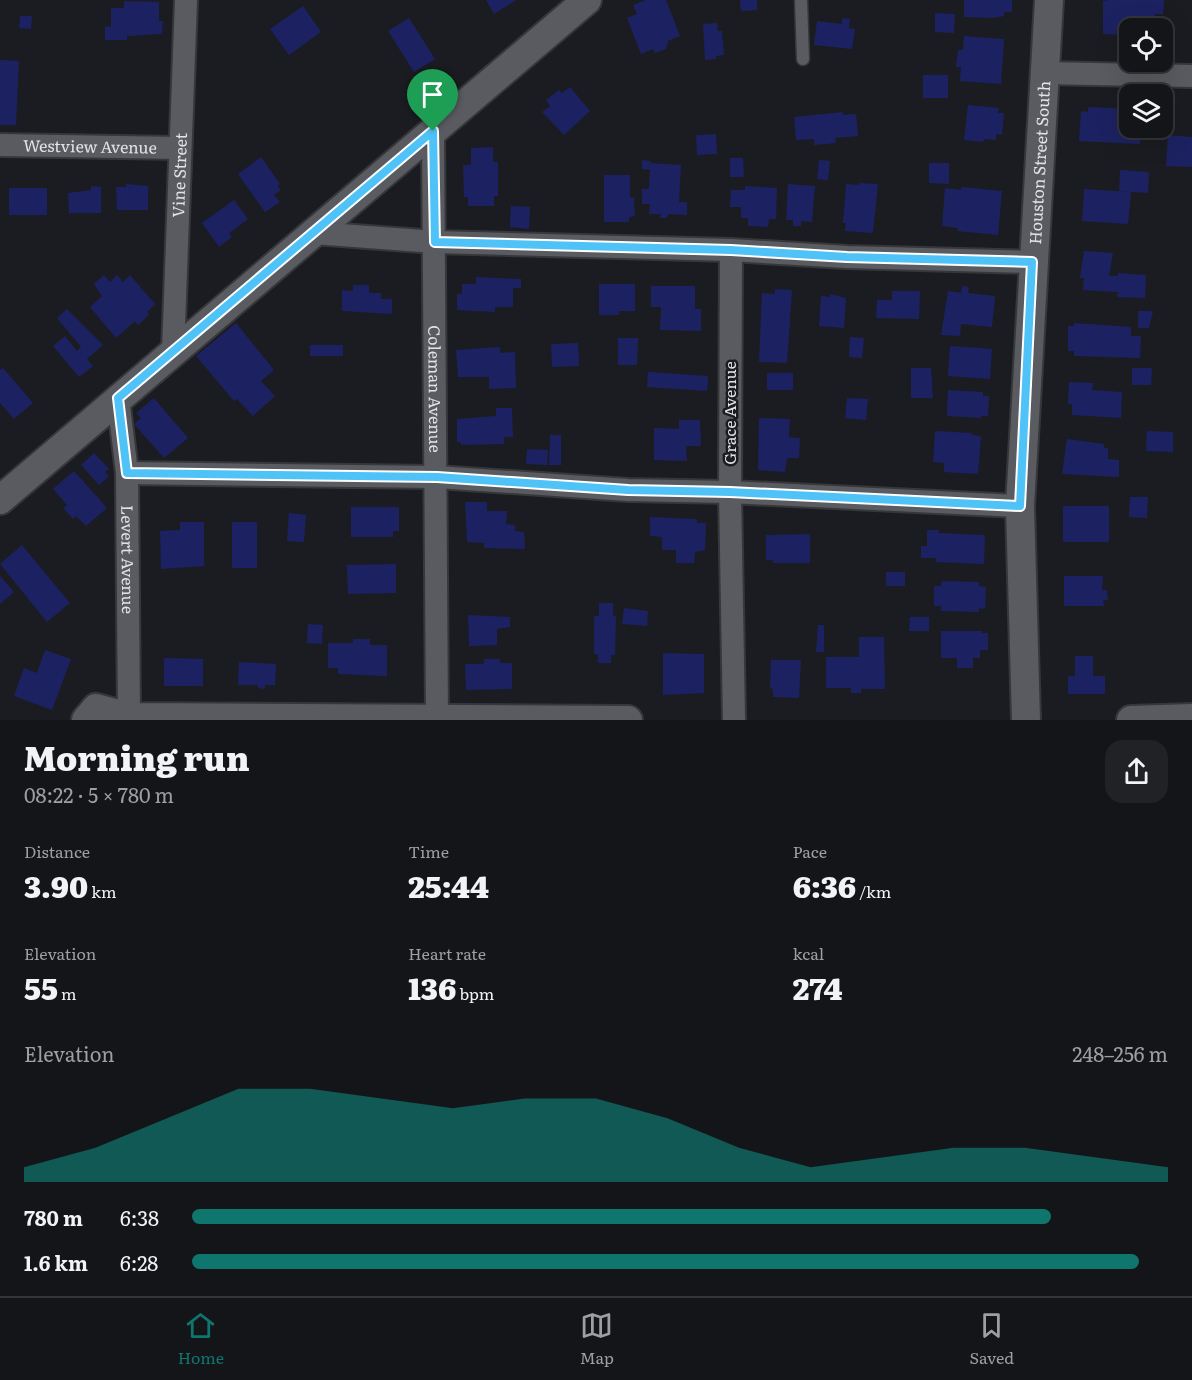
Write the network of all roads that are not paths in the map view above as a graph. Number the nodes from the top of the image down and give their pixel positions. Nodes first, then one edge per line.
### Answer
1 (186, 0) edge
2 (586, 0) edge
3 (801, 0) edge
4 (1049, 0) edge
5 (803, 59) dead end
6 (1045, 73) junction
7 (1192, 76) edge
8 (433, 131) junction
9 (0, 145) edge
10 (179, 148) junction
11 (315, 233) junction
12 (435, 242) junction
13 (731, 250) junction
14 (1032, 262) junction
15 (173, 352) junction
16 (118, 398) junction
17 (127, 473) junction
18 (437, 477) junction
19 (730, 492) junction
20 (0, 500) edge
21 (1020, 506) junction
22 (129, 718) edge
23 (1192, 718) edge
24 (437, 719) edge
25 (86, 720) edge
26 (628, 720) edge
27 (734, 720) edge
28 (1026, 720) edge
29 (1131, 720) edge

1 - 10 street, Vine Street
2 - 8 street
3 - 5 lane
4 - 6 street, Houston Street South
6 - 7 street
6 - 14 street, Houston Street South
8 - 11 street
8 - 12 street, Coleman Avenue
9 - 10 street, Westview Avenue
10 - 15 street, Vine Street
11 - 12 street
11 - 15 street
12 - 13 street
12 - 18 street, Coleman Avenue
13 - 14 street
13 - 19 street, Grace Avenue
14 - 21 street, Houston Street South
15 - 16 street
16 - 17 street, Levert Avenue
16 - 20 street
17 - 18 street
17 - 22 street, Levert Avenue
18 - 19 street
18 - 24 street, Coleman Avenue
19 - 21 street
19 - 27 street, Grace Avenue
21 - 28 street, Houston Street South
22 - 24 street
22 - 25 street
23 - 29 street
24 - 26 street

